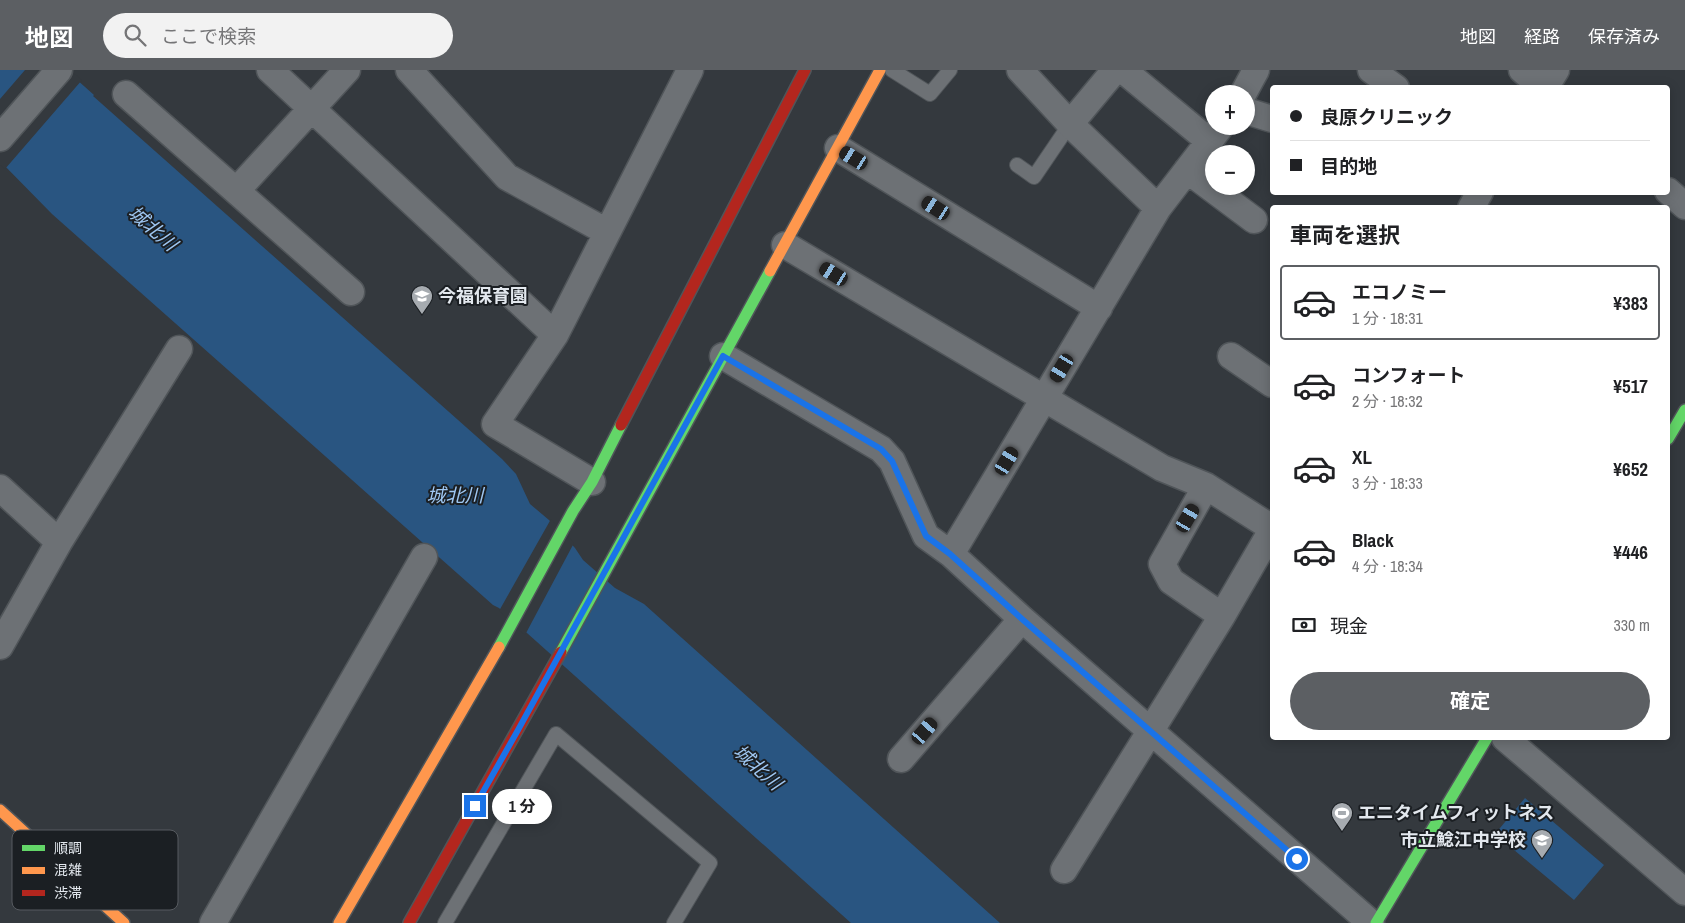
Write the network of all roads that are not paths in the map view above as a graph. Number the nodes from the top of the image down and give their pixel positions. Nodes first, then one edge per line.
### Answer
1 (59, 70) edge
2 (270, 70) edge
3 (347, 70) edge
4 (409, 70) edge
5 (690, 70) edge
6 (805, 70) edge
7 (880, 70) edge
8 (892, 70) edge
9 (950, 70) edge
10 (1115, 70) edge
11 (1123, 70) edge
12 (1256, 70) edge
13 (1371, 70) edge
14 (1522, 70) edge
15 (1556, 70) edge
16 (1022, 71) edge
17 (1248, 85) edge
18 (1392, 85) edge
19 (1540, 85) edge
20 (1546, 85) edge
21 (126, 94) dead end
22 (311, 108) junction
23 (1255, 114) edge
24 (1270, 118) edge
25 (1070, 124) junction
26 (1205, 127) edge
27 (1214, 135) edge
28 (0, 138) edge
29 (838, 148) junction
30 (1017, 165) dead end
31 (1187, 170) junction
32 (237, 190) junction
33 (1670, 193) edge
34 (1685, 206) edge
35 (1158, 208) junction
36 (1254, 220) dead end
37 (608, 232) junction
38 (785, 245) junction
39 (351, 292) dead end
40 (1099, 308) junction
41 (555, 335) junction
42 (179, 349) dead end
43 (723, 356) junction
44 (1231, 356) dead end
45 (1270, 383) edge
46 (1044, 398) junction
47 (1685, 410) edge
48 (1670, 436) edge
49 (592, 482) junction
50 (1206, 486) junction
51 (0, 488) edge
52 (1270, 528) edge
53 (1270, 532) edge
54 (60, 542) junction
55 (950, 554) junction
56 (424, 558) dead end
57 (1222, 616) junction
58 (1022, 619) junction
59 (0, 646) edge
60 (1150, 731) junction
61 (1486, 740) edge
62 (1507, 740) edge
63 (901, 759) dead end
64 (0, 810) edge
65 (22, 830) edge
66 (1064, 870) dead end
67 (1685, 892) edge
68 (110, 910) edge
69 (124, 923) edge
70 (213, 923) edge
71 (339, 923) edge
72 (409, 923) edge
73 (445, 923) edge
74 (674, 923) edge
75 (1370, 923) edge
76 (1376, 923) edge

1 - 28 street
2 - 22 street
3 - 22 street
4 - 37 street
5 - 37 street
6 - 49 street
7 - 29 street
8 - 9 lane
10 - 25 street
11 - 26 street
12 - 17 street
13 - 18 street
14 - 19 street
15 - 20 street
16 - 25 street
21 - 32 street
22 - 32 street
22 - 41 street
23 - 24 street
25 - 30 lane
25 - 35 street
27 - 31 street
29 - 38 street
29 - 40 street
31 - 35 street
31 - 36 street
32 - 39 street
33 - 34 street
35 - 40 street
37 - 41 street
38 - 43 street
38 - 46 street
40 - 46 street
41 - 49 street
42 - 54 street
43 - 55 street
43 - 72 street
44 - 45 street
46 - 50 street
46 - 55 street
47 - 48 street
49 - 71 street
50 - 52 street
50 - 57 street
51 - 54 street
53 - 57 street
54 - 59 street
55 - 58 street
56 - 70 street
57 - 60 street
58 - 60 street
58 - 63 street
60 - 66 street
60 - 75 street
61 - 76 street
62 - 67 street
64 - 65 street
68 - 69 street
73 - 74 lane

